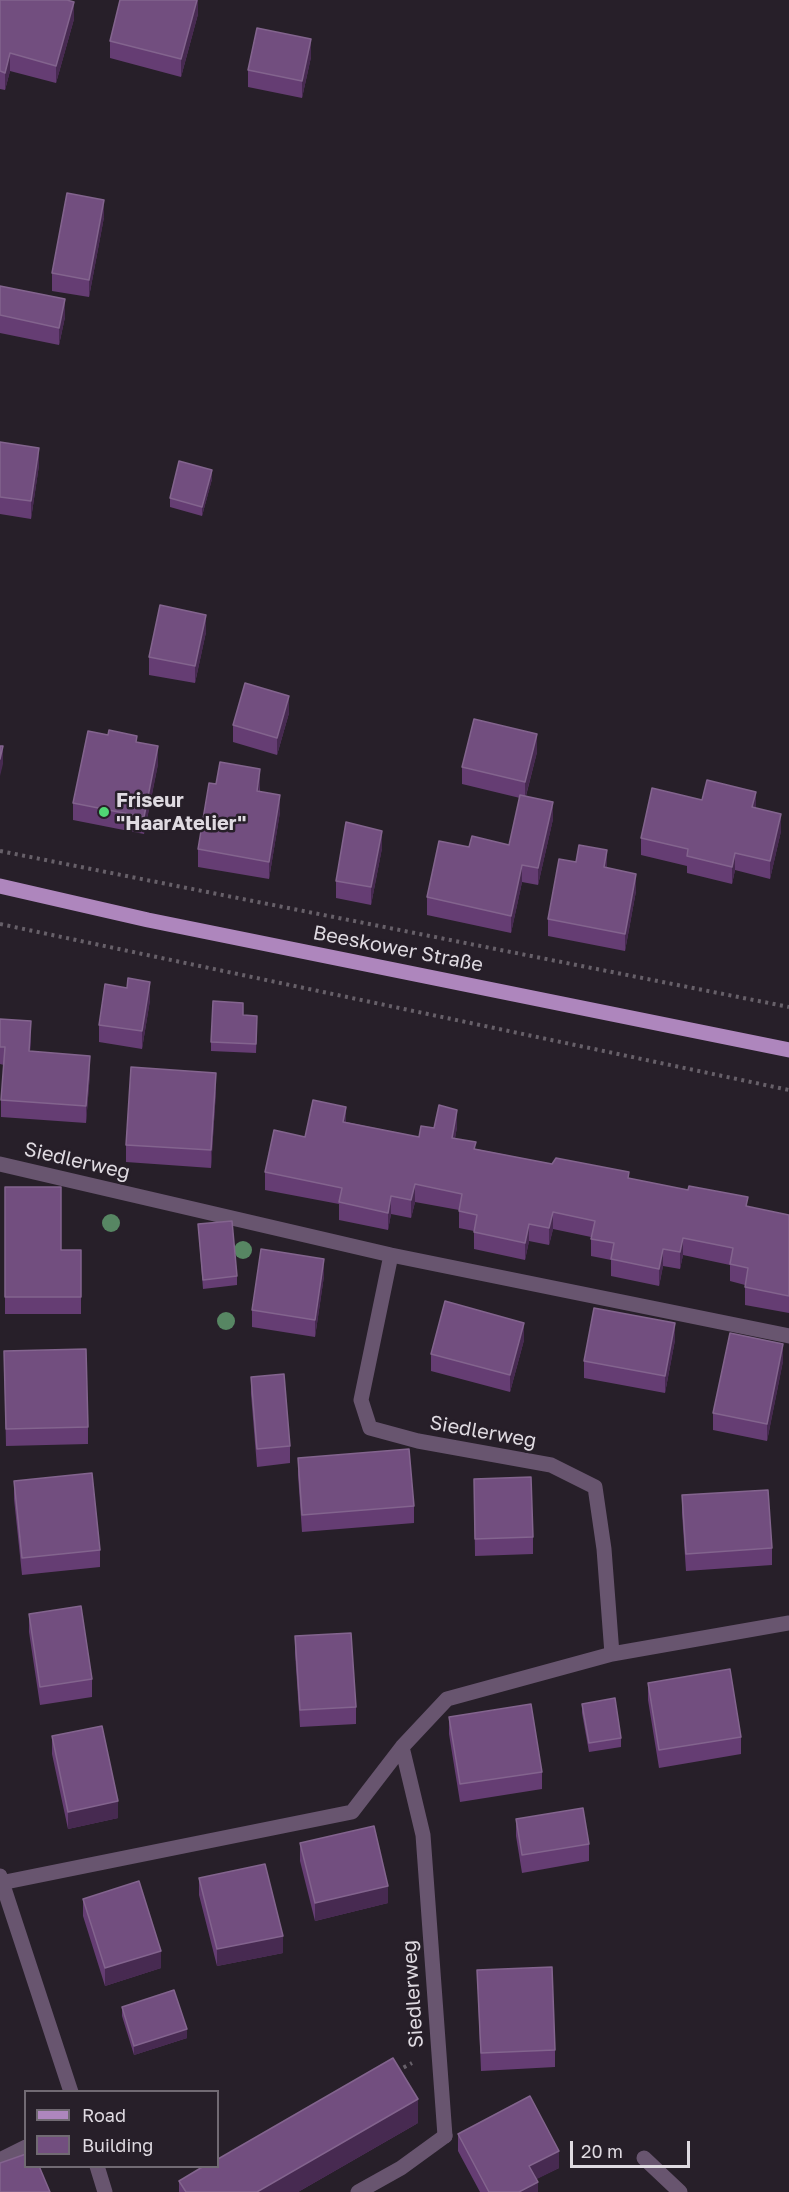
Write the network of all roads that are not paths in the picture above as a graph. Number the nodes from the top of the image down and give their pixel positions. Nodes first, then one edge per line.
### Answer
1 (0, 886) edge
2 (789, 1050) edge
3 (0, 1164) edge
4 (391, 1255) junction
5 (789, 1336) edge
6 (789, 1623) edge
7 (612, 1654) junction
8 (402, 1747) junction
9 (1, 1880) edge
10 (71, 2090) edge
11 (24, 2148) edge
12 (644, 2158) dead end
13 (0, 2160) edge
14 (98, 2168) edge
15 (105, 2192) edge
16 (358, 2192) edge
17 (680, 2192) edge

1 - 2 main road, Beeskower Straße
3 - 4 street, Siedlerweg
4 - 5 street, Siedlerweg
4 - 7 street, Siedlerweg
6 - 7 street
7 - 8 street
8 - 9 street
8 - 16 street, Siedlerweg
9 - 10 street
11 - 13 street
12 - 17 street
14 - 15 street

